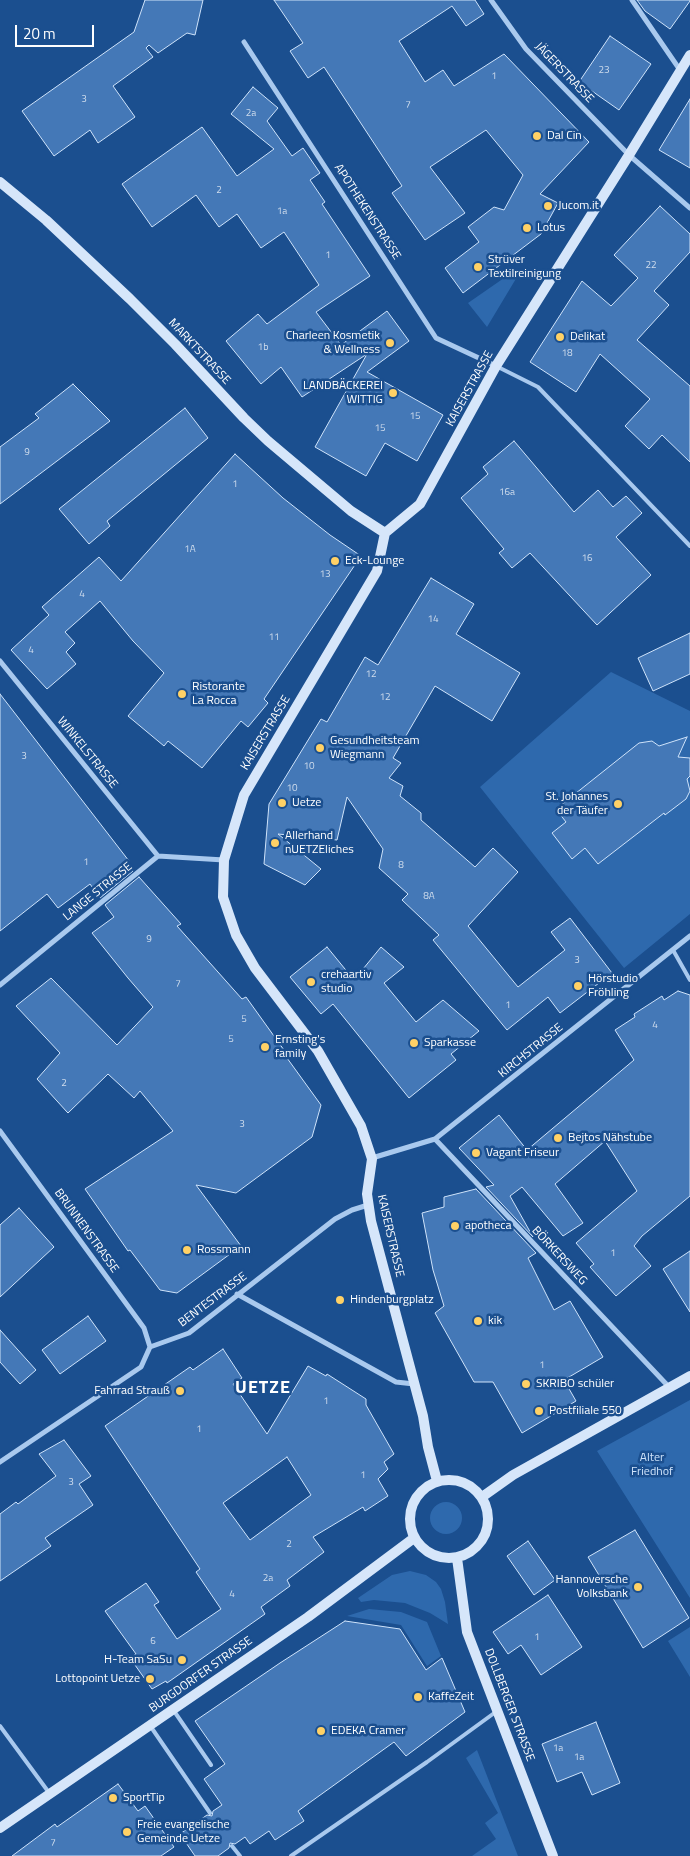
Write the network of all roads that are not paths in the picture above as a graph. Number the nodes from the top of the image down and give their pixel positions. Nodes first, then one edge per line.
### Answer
1 (491, 0) edge
2 (632, 0) edge
3 (244, 42) dead end
4 (690, 55) edge
5 (680, 71) junction
6 (629, 155) junction
7 (0, 182) edge
8 (690, 208) edge
9 (496, 366) junction
10 (385, 532) junction
11 (690, 546) edge
12 (0, 661) edge
13 (158, 856) junction
14 (224, 860) junction
15 (690, 936) edge
16 (673, 950) junction
17 (690, 980) edge
18 (0, 985) edge
19 (0, 1131) edge
20 (435, 1139) junction
21 (372, 1158) junction
22 (368, 1204) junction
23 (237, 1294) junction
24 (150, 1346) junction
25 (690, 1376) edge
26 (414, 1384) junction
27 (670, 1387) junction
28 (0, 1462) edge
29 (437, 1481) junction
30 (482, 1497) junction
31 (414, 1538) junction
32 (456, 1558) junction
33 (173, 1709) junction
34 (497, 1711) junction
35 (0, 1726) edge
36 (149, 1726) junction
37 (211, 1766) dead end
38 (50, 1794) junction
39 (210, 1813) dead end
40 (0, 1828) edge
41 (232, 1846) dead end
42 (240, 1856) edge
43 (291, 1856) edge
44 (553, 1856) edge

1 - 6 street, JÄGERSTRASSE
2 - 5 street
3 - 9 street, APOTHEKENSTRASSE
4 - 5 street, KAISERSTRASSE
5 - 6 street, KAISERSTRASSE
6 - 8 street, JÄGERSTRASSE
6 - 9 street, KAISERSTRASSE
7 - 10 street, MARKTSTRASSE
9 - 10 street, KAISERSTRASSE
9 - 11 lane
10 - 14 street, KAISERSTRASSE
12 - 13 street, WINKELSTRASSE
13 - 14 street
13 - 18 street, LANGE STRASSE
14 - 21 street, KAISERSTRASSE
15 - 16 street, KIRCHSTRASSE
16 - 17 lane
16 - 20 street, KIRCHSTRASSE
19 - 24 street, BRUNNENSTRASSE
20 - 21 street, KIRCHSTRASSE
20 - 27 street, BÖRKERSWEG
21 - 22 street, KAISERSTRASSE
22 - 23 street, BENTESTRASSE
22 - 26 street, KAISERSTRASSE
23 - 24 street, BENTESTRASSE
23 - 26 street
24 - 28 street
25 - 27 street
26 - 29 street, KAISERSTRASSE
27 - 30 street
29 - 30 street
29 - 31 street
30 - 32 street
31 - 32 street
31 - 33 street, BURGDORFER STRASSE
32 - 34 street, DOLLBERGER STRASSE
33 - 36 street, BURGDORFER STRASSE
33 - 37 lane
34 - 43 lane
34 - 44 street, DOLLBERGER STRASSE
35 - 38 lane
36 - 38 street, BURGDORFER STRASSE
36 - 39 lane
38 - 40 street, BURGDORFER STRASSE
41 - 42 lane

